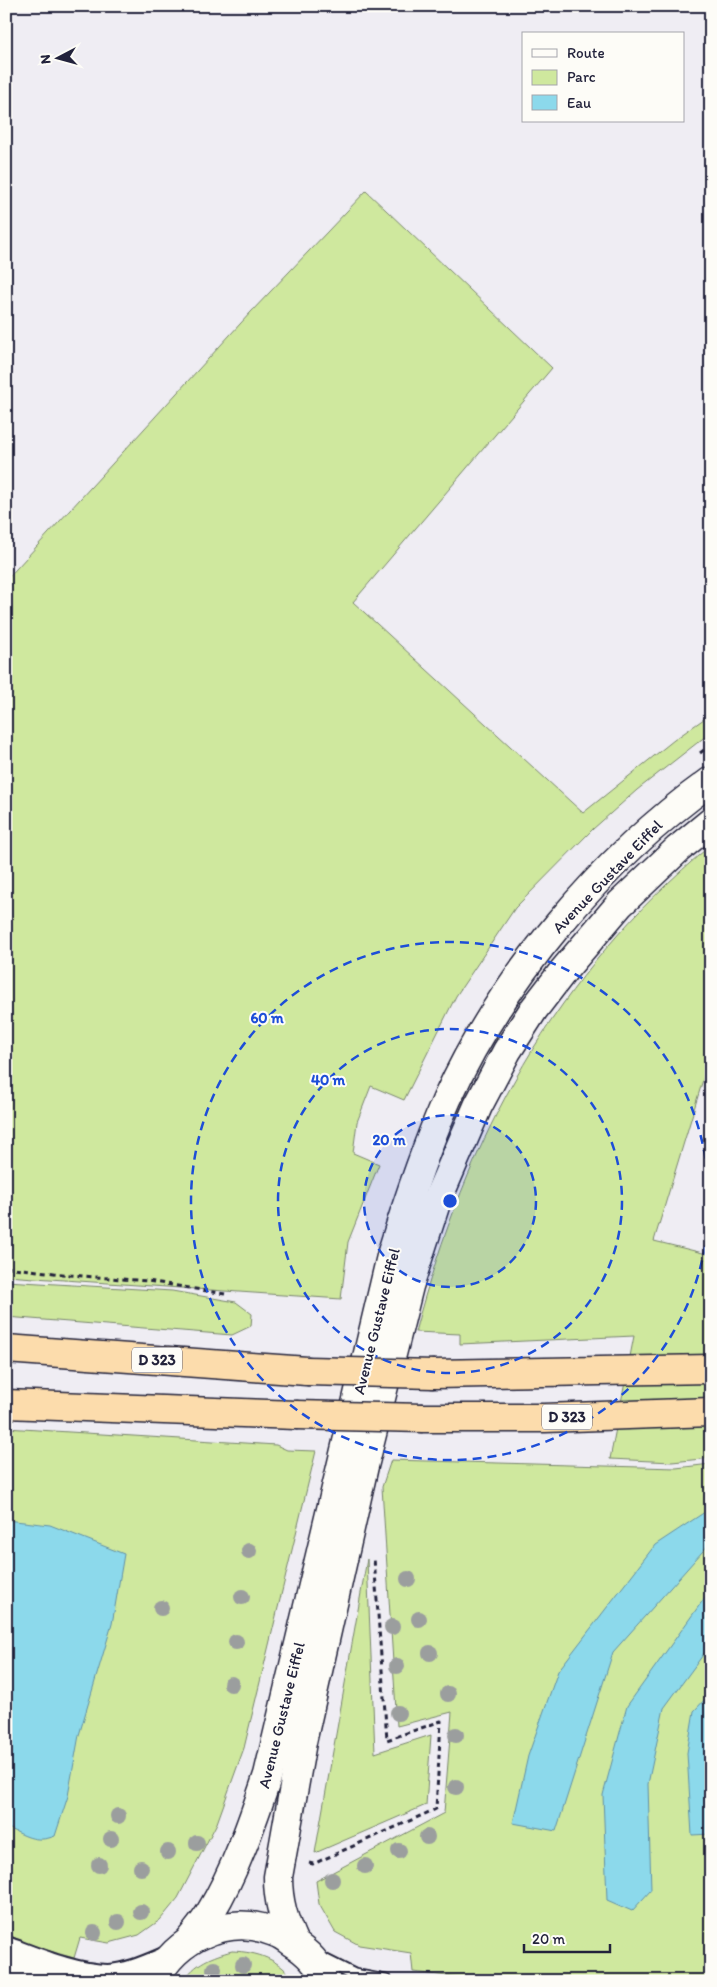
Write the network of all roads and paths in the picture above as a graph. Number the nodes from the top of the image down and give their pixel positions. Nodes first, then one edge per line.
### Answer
1 (711, 780) edge
2 (711, 822) edge
3 (6, 1267) edge
4 (226, 1294) dead end
5 (6, 1349) edge
6 (711, 1369) edge
7 (6, 1404) edge
8 (711, 1412) edge
9 (374, 1556) dead end
10 (308, 1863) dead end
11 (189, 1941) junction
12 (299, 1947) junction
13 (6, 1949) edge
14 (6, 1959) edge
15 (161, 1970) edge
16 (36, 1981) edge
17 (326, 1981) edge
18 (386, 1981) edge

1 - 11 street, Avenue Gustave Eiffel
2 - 12 street, Avenue Gustave Eiffel
3 - 4 path
5 - 6 highway, D 323, bridge
7 - 8 highway, D 323, bridge
9 - 10 path
11 - 12 street
11 - 15 street
12 - 17 street
12 - 18 lane
13 - 15 street
14 - 16 street

